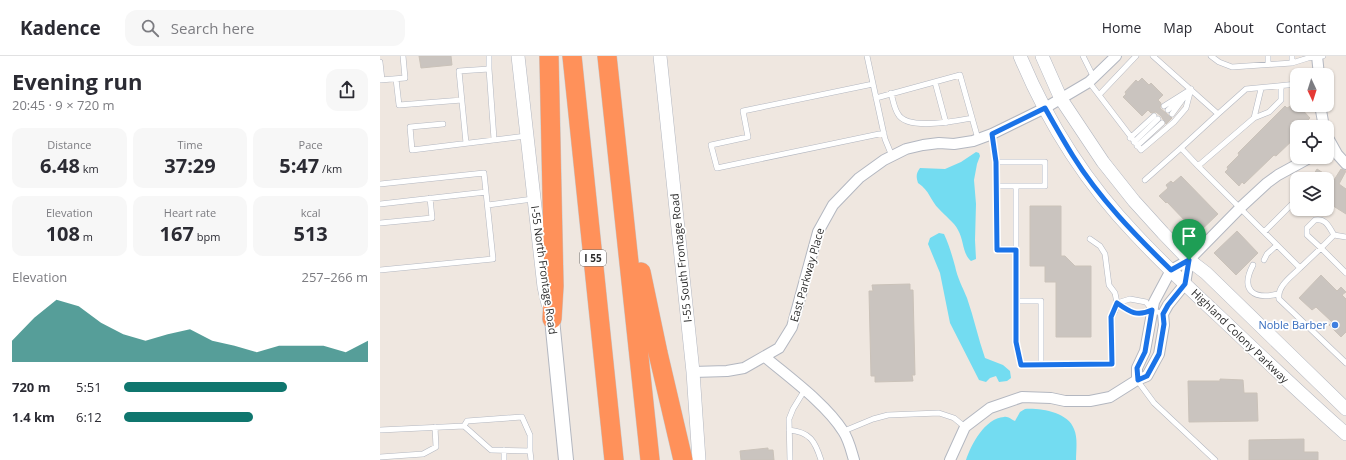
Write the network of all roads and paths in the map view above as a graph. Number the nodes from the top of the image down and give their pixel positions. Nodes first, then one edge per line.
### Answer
1 (403, 56) edge
2 (490, 56) edge
3 (518, 56) edge
4 (549, 56) edge
5 (572, 56) edge
6 (607, 56) edge
7 (660, 56) edge
8 (867, 56) edge
9 (1020, 56) edge
10 (1042, 56) edge
11 (1083, 56) edge
12 (1116, 56) edge
13 (1136, 56) edge
14 (1153, 56) edge
15 (1211, 56) edge
16 (1268, 56) edge
17 (1292, 56) edge
18 (1319, 56) edge
19 (380, 62) edge
20 (1292, 63) junction
21 (1268, 64) junction
22 (1318, 68) edge
23 (489, 69) junction
24 (396, 79) junction
25 (381, 80) edge
26 (1092, 80) junction
27 (935, 82) junction
28 (873, 84) junction
29 (1290, 85) edge
30 (1281, 87) junction
31 (1191, 88) junction
32 (1261, 89) junction
33 (892, 93) junction
34 (1099, 95) junction
35 (876, 98) junction
36 (1061, 99) junction
37 (462, 100) junction
38 (1045, 108) junction
39 (1168, 110) dead end
40 (1218, 114) junction
41 (972, 118) junction
42 (1254, 118) junction
43 (946, 123) junction
44 (443, 124) dead end
45 (884, 133) junction
46 (992, 134) junction
47 (526, 136) junction
48 (494, 139) junction
49 (978, 139) junction
50 (466, 143) junction
51 (1136, 144) junction
52 (1181, 148) junction
53 (1334, 151) edge
54 (892, 156) junction
55 (996, 162) junction
56 (1298, 164) edge
57 (1346, 164) edge
58 (1198, 166) junction
59 (1145, 180) dead end
60 (380, 184) edge
61 (996, 186) junction
62 (1016, 186) junction
63 (486, 192) junction
64 (430, 198) junction
65 (534, 199) junction
66 (380, 204) edge
67 (488, 205) junction
68 (1290, 206) edge
69 (1241, 207) junction
70 (380, 223) edge
71 (1264, 232) junction
72 (1334, 235) junction
73 (627, 237) junction
74 (1346, 238) edge
75 (1090, 239) dead end
76 (1277, 245) junction
77 (1321, 248) junction
78 (1016, 250) junction
79 (1263, 258) dead end
80 (1189, 260) junction
81 (1254, 266) dead end
82 (1300, 268) junction
83 (380, 270) edge
84 (1171, 270) junction
85 (1346, 273) edge
86 (1185, 284) junction
87 (1278, 294) junction
88 (1016, 301) junction
89 (1117, 303) junction
90 (1152, 310) junction
91 (1163, 314) junction
92 (552, 319) junction
93 (765, 357) junction
94 (1346, 363) edge
95 (1041, 364) junction
96 (693, 372) junction
97 (1138, 380) junction
98 (804, 391) junction
99 (1346, 409) edge
100 (464, 426) junction
101 (435, 427) junction
102 (965, 427) junction
103 (380, 430) edge
104 (789, 430) junction
105 (844, 431) junction
106 (1346, 434) edge
107 (504, 450) junction
108 (530, 450) junction
109 (380, 457) edge
110 (504, 460) edge
111 (531, 460) edge
112 (566, 460) edge
113 (614, 460) edge
114 (650, 460) edge
115 (684, 460) edge
116 (699, 460) edge
117 (790, 460) edge
118 (821, 460) edge
119 (854, 460) edge
120 (950, 460) edge
121 (1215, 460) edge

1 - 24 lane
2 - 23 lane
3 - 47 street, I-55 North Frontage Road
4 - 92 highway
5 - 113 highway, I 55
6 - 73 highway
7 - 96 street, I-55 South Frontage Road
8 - 28 lane
9 - 38 street, Highland Colony Parkway
10 - 36 street, Highland Colony Parkway
11 - 26 lane
12 - 26 street, East Parkway Place
13 - 34 lane
14 - 31 lane
15 - 21 lane
16 - 21 lane
17 - 20 lane
18 - 20 lane
18 - 22 street
19 - 25 lane
20 - 21 lane
23 - 37 lane
23 - 48 lane
24 - 25 lane
24 - 37 lane
26 - 34 lane
26 - 36 street, East Parkway Place
27 - 33 lane
27 - 41 lane
27 - 43 lane
28 - 35 lane
28 - 45 lane
29 - 30 lane
30 - 32 lane
30 - 42 lane
31 - 39 lane
31 - 40 lane
31 - 51 lane
32 - 40 lane
32 - 42 lane
33 - 35 lane
33 - 43 lane
34 - 51 lane
35 - 45 lane
36 - 38 street, East Parkway Place
36 - 80 street, Highland Colony Parkway
37 - 50 lane
38 - 46 street, East Parkway Place
38 - 84 street, Highland Colony Parkway
40 - 52 lane
41 - 43 lane
41 - 49 lane
42 - 58 lane
44 - 50 lane
45 - 54 lane
46 - 49 street, East Parkway Place
46 - 55 lane
47 - 48 lane
47 - 65 street, I-55 North Frontage Road
48 - 50 lane
49 - 54 street, East Parkway Place
51 - 51 lane
52 - 58 lane
52 - 59 lane
53 - 57 street
54 - 93 street, East Parkway Place
55 - 61 lane
55 - 62 lane
56 - 69 street
58 - 69 lane
60 - 63 lane
61 - 62 lane
61 - 78 lane
62 - 78 lane
63 - 64 lane
63 - 67 lane
64 - 66 lane
64 - 70 lane
65 - 67 lane
65 - 92 street, I-55 North Frontage Road
67 - 83 lane
68 - 71 lane
69 - 71 lane
69 - 80 street
71 - 76 lane
72 - 74 lane
72 - 77 lane
72 - 77 lane
73 - 114 highway
73 - 115 highway
75 - 89 lane
76 - 79 lane
76 - 82 lane
77 - 82 lane
77 - 85 lane
78 - 88 lane
80 - 84 street
80 - 86 street
80 - 99 street, Highland Colony Parkway
81 - 87 lane
82 - 87 lane
84 - 86 street, Highland Colony Parkway
84 - 90 street
86 - 91 street
86 - 106 street, Highland Colony Parkway
87 - 94 lane
88 - 95 lane
88 - 95 lane
89 - 90 lane
89 - 90 lane
89 - 95 lane
90 - 91 lane
90 - 97 street
91 - 97 street
92 - 112 main road, I-55 North Frontage Road
93 - 96 street, East Parkway Place
93 - 98 street
96 - 116 street, I-55 South Frontage Road
97 - 102 street
97 - 121 lane
98 - 104 lane
98 - 105 street
100 - 101 lane
100 - 107 lane
100 - 108 lane
101 - 103 lane
101 - 109 lane
102 - 105 lane
102 - 120 street
104 - 117 lane
104 - 118 lane
105 - 119 street
107 - 108 lane
107 - 110 lane
108 - 111 lane

